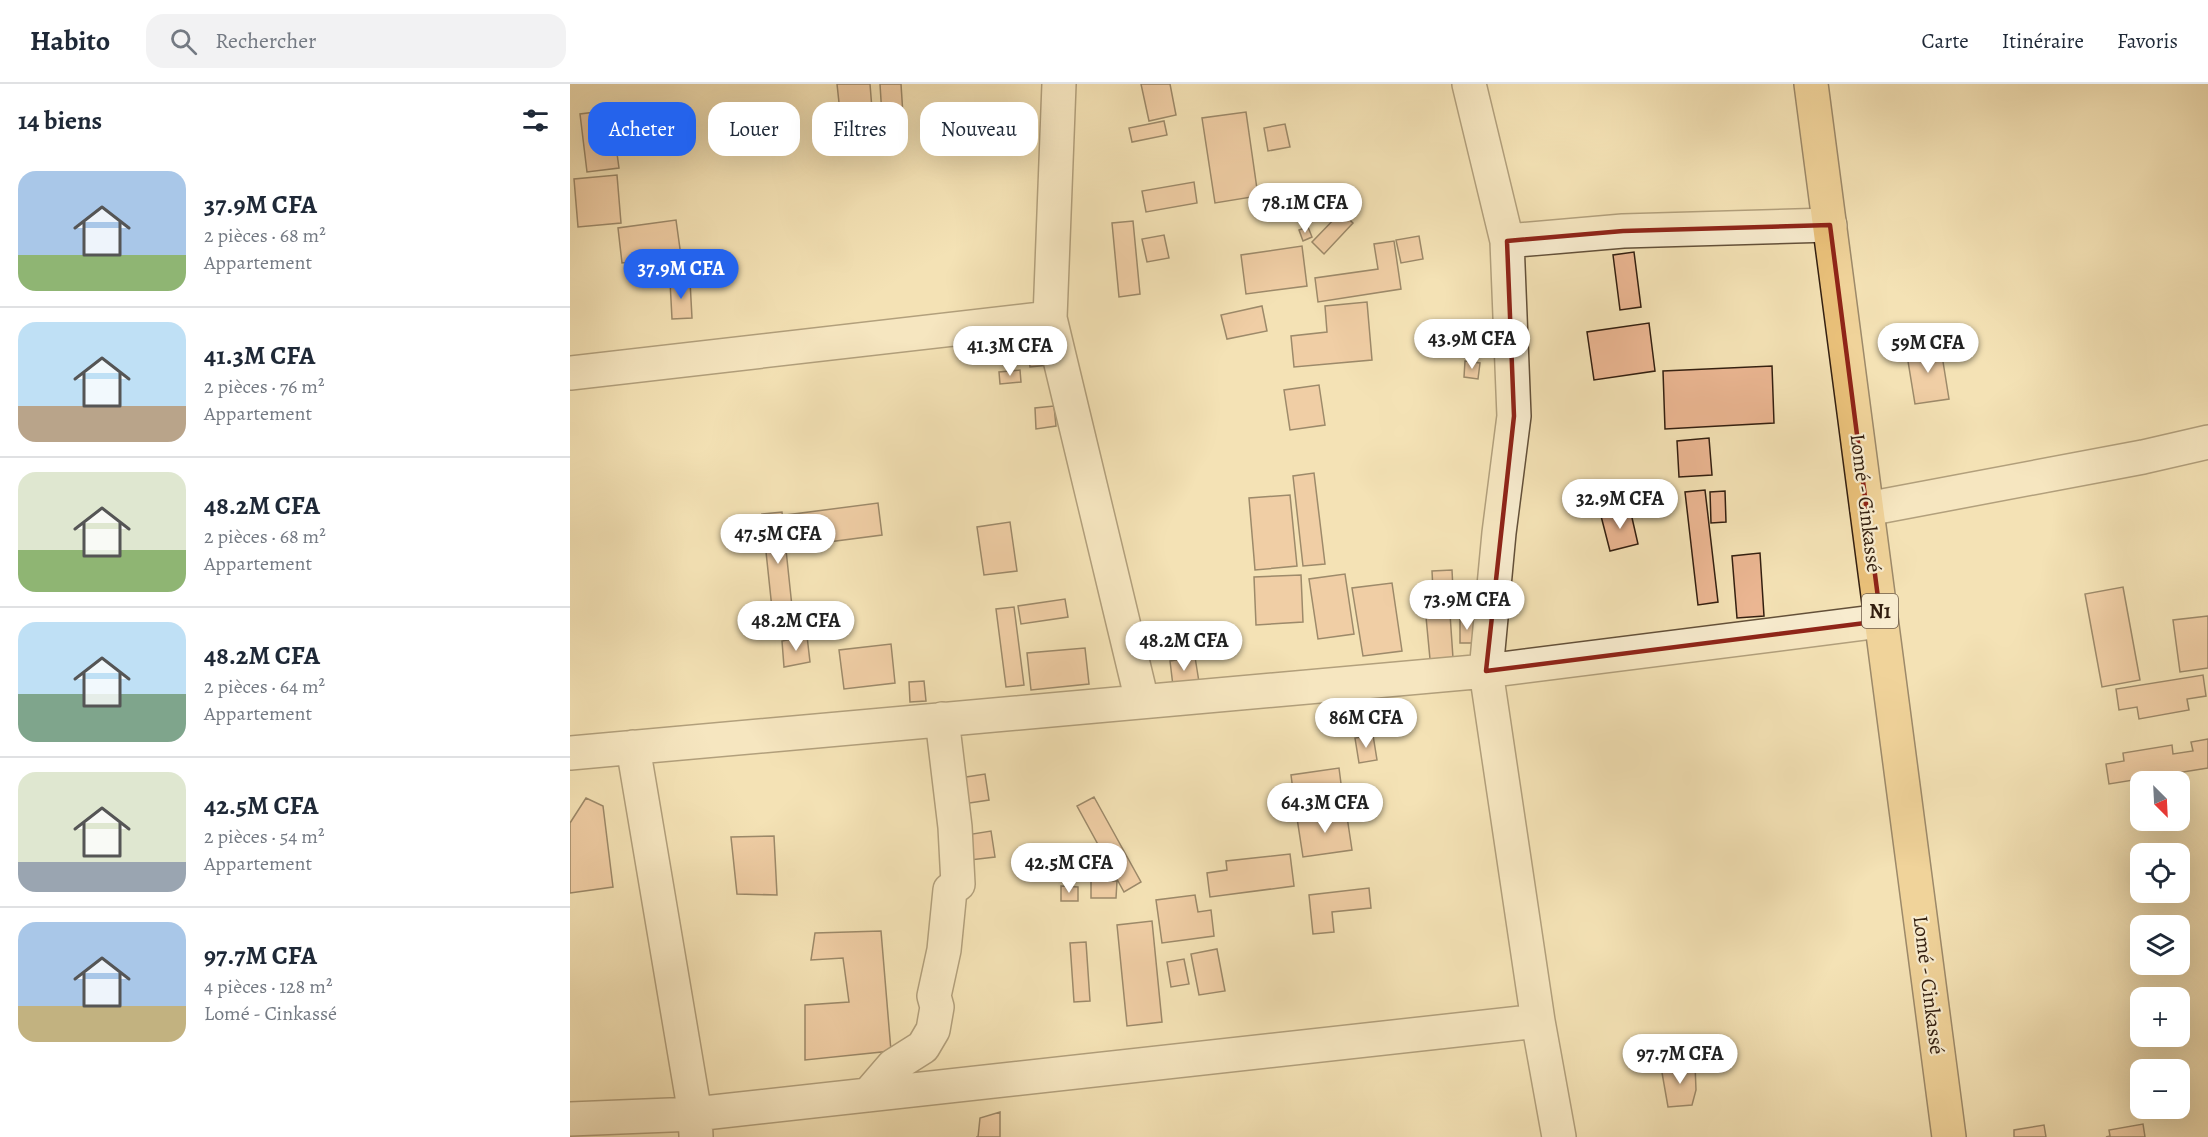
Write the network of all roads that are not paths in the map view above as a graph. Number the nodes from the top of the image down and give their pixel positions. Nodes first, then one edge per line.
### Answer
1 (1059, 84) edge
2 (1469, 84) edge
3 (1811, 84) edge
4 (1830, 225) junction
5 (1508, 241) junction
6 (1050, 318) junction
7 (570, 373) edge
8 (2208, 442) edge
9 (1867, 509) junction
10 (1881, 621) junction
11 (1486, 670) junction
12 (1142, 701) junction
13 (942, 719) junction
14 (633, 747) junction
15 (570, 753) edge
16 (1538, 1021) junction
17 (868, 1095) junction
18 (570, 1119) edge
19 (696, 1126) edge
20 (1559, 1137) edge
21 (1949, 1137) edge

1 - 6 street
2 - 5 street
3 - 4 highway, Lomé - Cinkassé / N1
4 - 5 street
4 - 9 highway, Lomé - Cinkassé / N1
5 - 11 street
6 - 7 street
6 - 12 street
8 - 9 street
9 - 10 highway, Lomé - Cinkassé / N1
10 - 11 street
10 - 21 highway, Lomé - Cinkassé / N1
11 - 12 street
11 - 16 street
12 - 13 street
13 - 14 street
13 - 17 street
14 - 15 street
14 - 19 street
16 - 17 street
16 - 20 street
17 - 19 street
18 - 19 street

